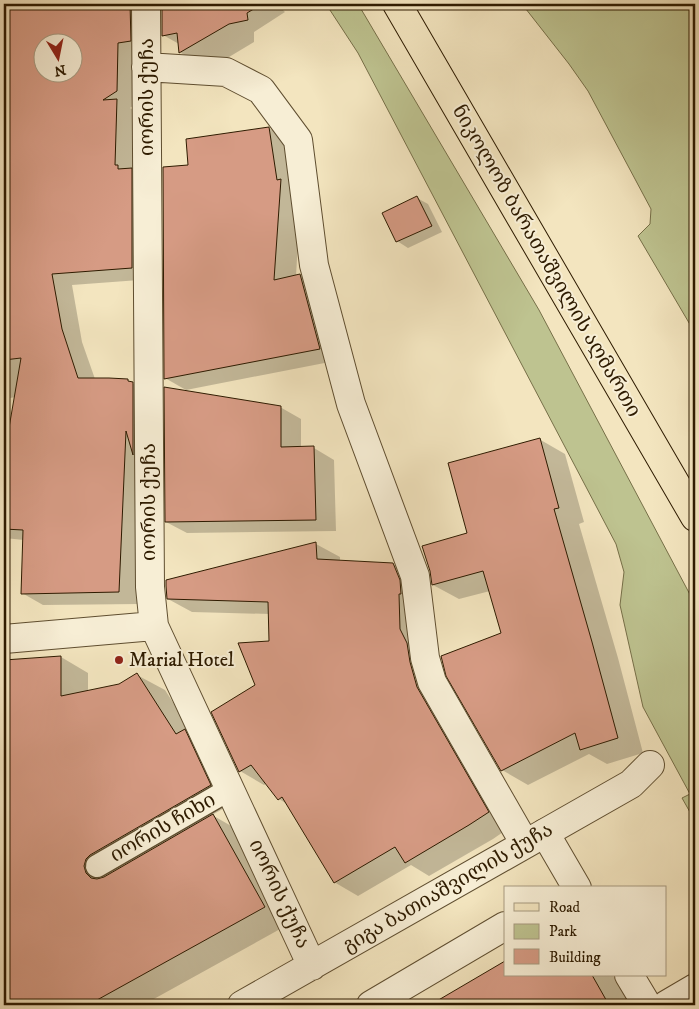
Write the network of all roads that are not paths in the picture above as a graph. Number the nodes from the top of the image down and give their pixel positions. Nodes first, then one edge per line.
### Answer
1 (146, 4) edge
2 (396, 4) edge
3 (146, 67) junction
4 (695, 518) edge
5 (154, 626) junction
6 (4, 639) edge
7 (650, 765) dead end
8 (230, 789) junction
9 (535, 838) junction
10 (97, 866) dead end
11 (574, 886) edge
12 (504, 927) edge
13 (312, 966) junction
14 (630, 976) edge
15 (695, 988) edge
16 (242, 1005) edge
17 (370, 1005) edge
18 (647, 1005) edge
19 (666, 1005) edge

1 - 3 street, იორის ქუჩა
2 - 4 main road, ნიკოლოზ ბარათაშვილის აღმართი
3 - 5 street, იორის ქუჩა
3 - 9 street
5 - 6 street
5 - 8 street, იორის ქუჩა
7 - 9 street, გიგა ბათიაშვილის ქუჩა
8 - 10 lane, იორის ჩიხი
8 - 13 street, იორის ქუჩა
9 - 11 street
9 - 13 street, გიგა ბათიაშვილის ქუჩა
12 - 17 street
13 - 16 street, გიგა ბათიაშვილის ქუჩა
14 - 18 street
15 - 19 street

